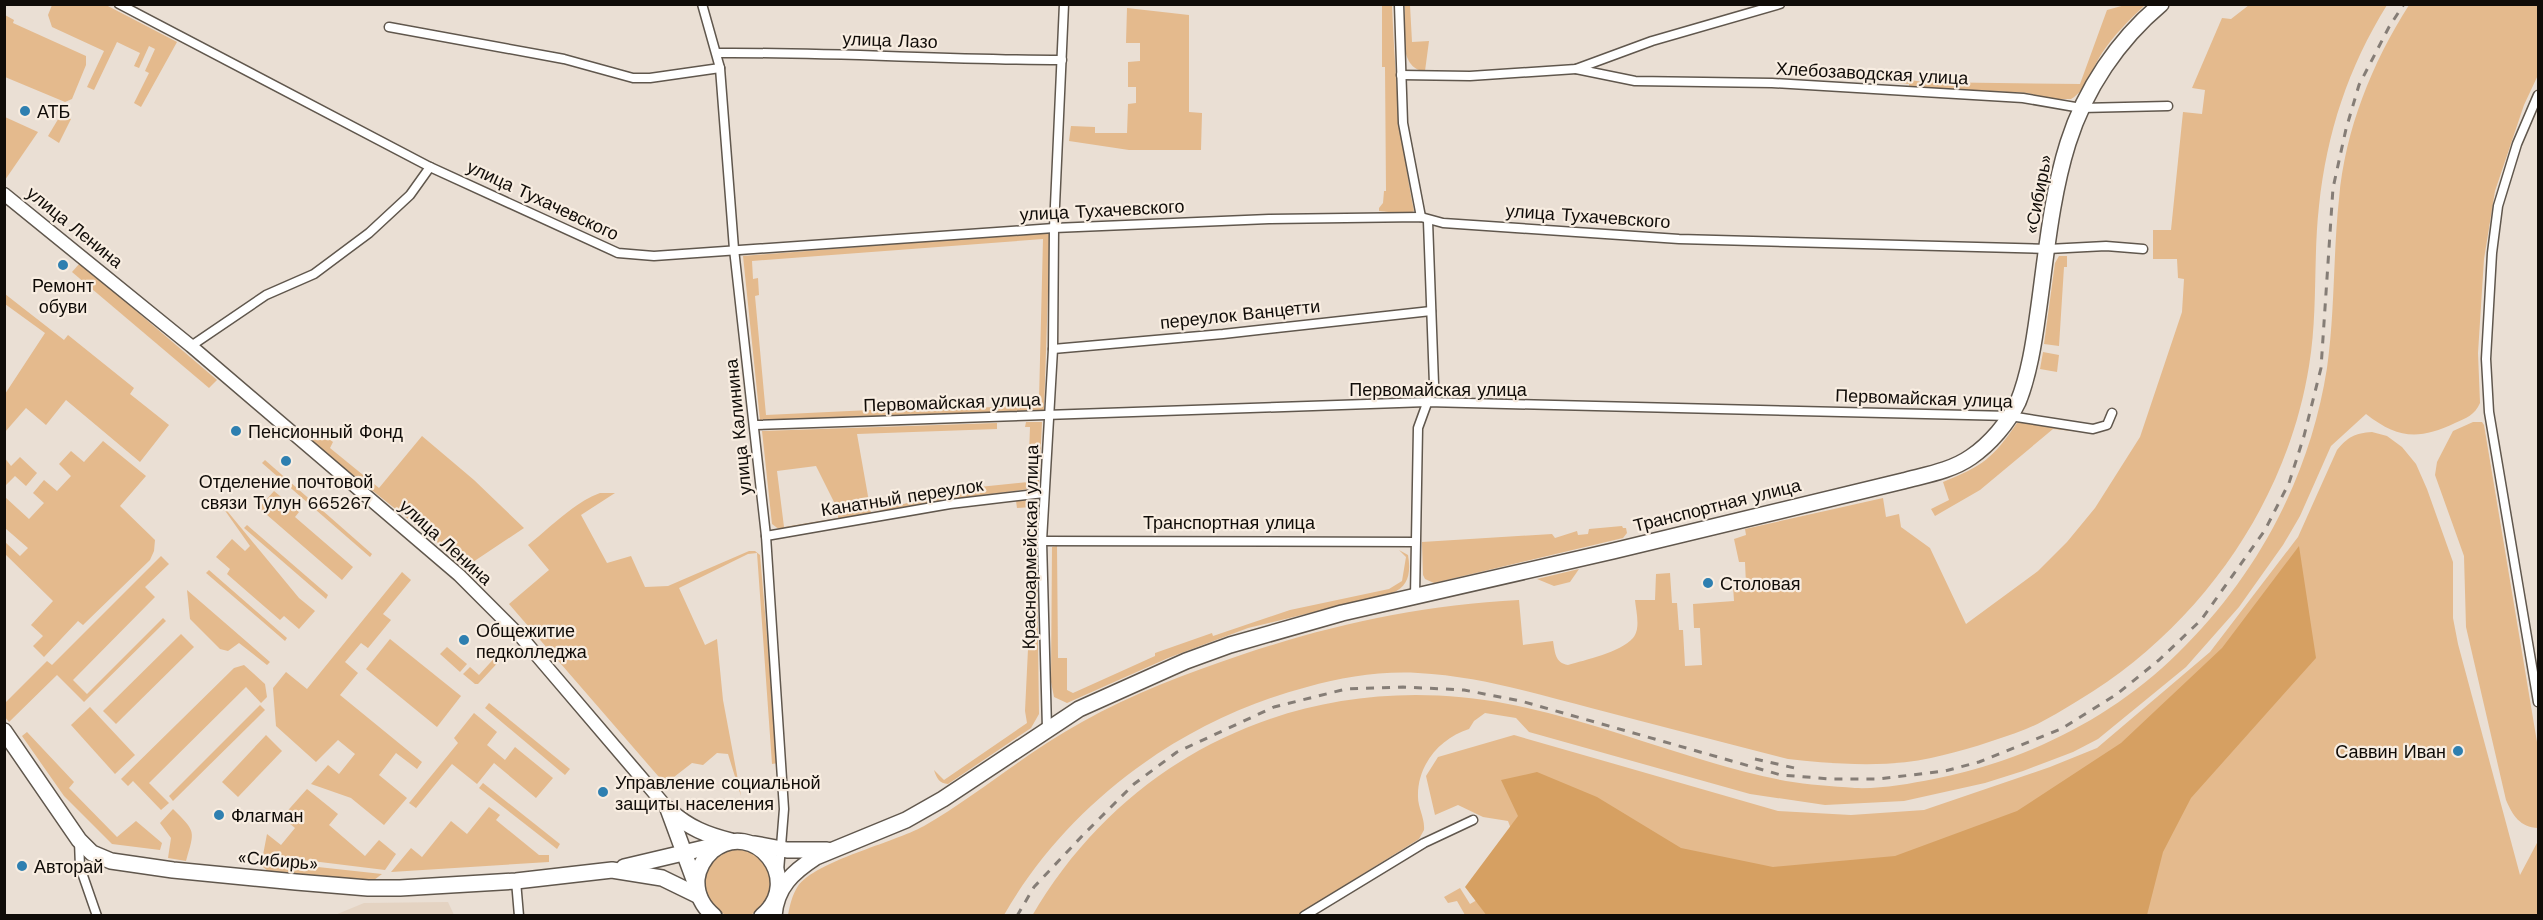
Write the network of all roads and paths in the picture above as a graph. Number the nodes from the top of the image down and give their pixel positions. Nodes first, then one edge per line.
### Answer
1 (119, 4) edge
2 (702, 4) edge
3 (1064, 4) edge
4 (1399, 4) edge
5 (1780, 4) edge
6 (2161, 4) edge
7 (389, 27) dead end
8 (717, 53) junction
9 (1062, 60) junction
10 (720, 68) junction
11 (1576, 69) junction
12 (1401, 75) junction
13 (2538, 95) edge
14 (2168, 106) dead end
15 (2081, 108) junction
16 (430, 166) junction
17 (4, 194) edge
18 (1425, 219) junction
19 (1054, 228) junction
20 (734, 249) junction
21 (2048, 249) junction
22 (2144, 249) dead end
23 (1431, 311) junction
24 (191, 346) junction
25 (1053, 349) junction
26 (1427, 402) junction
27 (2112, 413) dead end
28 (1049, 415) junction
29 (2010, 416) junction
30 (754, 425) junction
31 (1044, 493) junction
32 (766, 536) junction
33 (1042, 541) junction
34 (1415, 542) junction
35 (1414, 597) junction
36 (2538, 702) edge
37 (1047, 729) junction
38 (4, 731) edge
39 (668, 809) junction
40 (1473, 820) dead end
41 (79, 840) junction
42 (741, 843) junction
43 (780, 849) junction
44 (836, 850) junction
45 (684, 855) junction
46 (612, 870) junction
47 (778, 877) junction
48 (516, 881) junction
49 (698, 892) junction
50 (775, 899) junction
51 (97, 915) edge
52 (519, 915) edge
53 (714, 915) edge
54 (762, 915) edge
55 (774, 915) edge
56 (1304, 915) edge

1 - 16 street, улица Тухачевского
2 - 8 street, улица Калинина
3 - 9 street, Красноармейская улица
4 - 12 street
5 - 11 street
6 - 15 highway, «Сибирь»
7 - 10 street
8 - 9 street, улица Лазо
8 - 10 street, улица Калинина
9 - 19 street, Красноармейская улица
10 - 20 street, улица Калинина
11 - 12 street
11 - 15 street, Хлебозаводская улица
12 - 18 street
13 - 36 street
14 - 15 street, Хлебозаводская улица
15 - 21 highway, «Сибирь»
16 - 20 street, улица Тухачевского
16 - 24 street
17 - 24 main road, улица Ленина
18 - 19 street, улица Тухачевского
18 - 21 street, улица Тухачевского
18 - 23 street
19 - 20 street, улица Тухачевского
19 - 25 street, Красноармейская улица
20 - 30 street, улица Калинина
21 - 22 street, улица Тухачевского
21 - 29 highway, «Сибирь»
23 - 25 street, переулок Ванцетти
23 - 26 street
24 - 39 main road, улица Ленина
25 - 28 street, Красноармейская улица
26 - 28 street, Первомайская улица
26 - 29 street, Первомайская улица
26 - 34 street
27 - 29 street, Первомайская улица
28 - 30 street, Первомайская улица
28 - 31 street, Красноармейская улица
29 - 35 highway, Транспортная улица
30 - 32 street, улица Калинина
31 - 32 street, Канатный переулок
31 - 33 street, Красноармейская улица
32 - 43 street, улица Калинина
33 - 34 street, Транспортная улица
33 - 37 street, Красноармейская улица
34 - 35 street
35 - 37 highway, Транспортная улица
37 - 44 highway, Транспортная улица
38 - 41 highway, «Сибирь»
39 - 42 highway
39 - 45 highway
40 - 56 street
41 - 48 highway, «Сибирь»
41 - 51 street
42 - 43 highway
42 - 45 highway
42 - 47 highway
42 - 49 highway
43 - 44 highway
43 - 47 street, улица Калинина
44 - 50 highway, Транспортная улица
45 - 46 highway
45 - 49 highway
46 - 48 highway, «Сибирь»
46 - 49 highway
47 - 50 highway
48 - 52 street
49 - 53 highway
50 - 54 highway, Транспортная улица
50 - 55 highway

